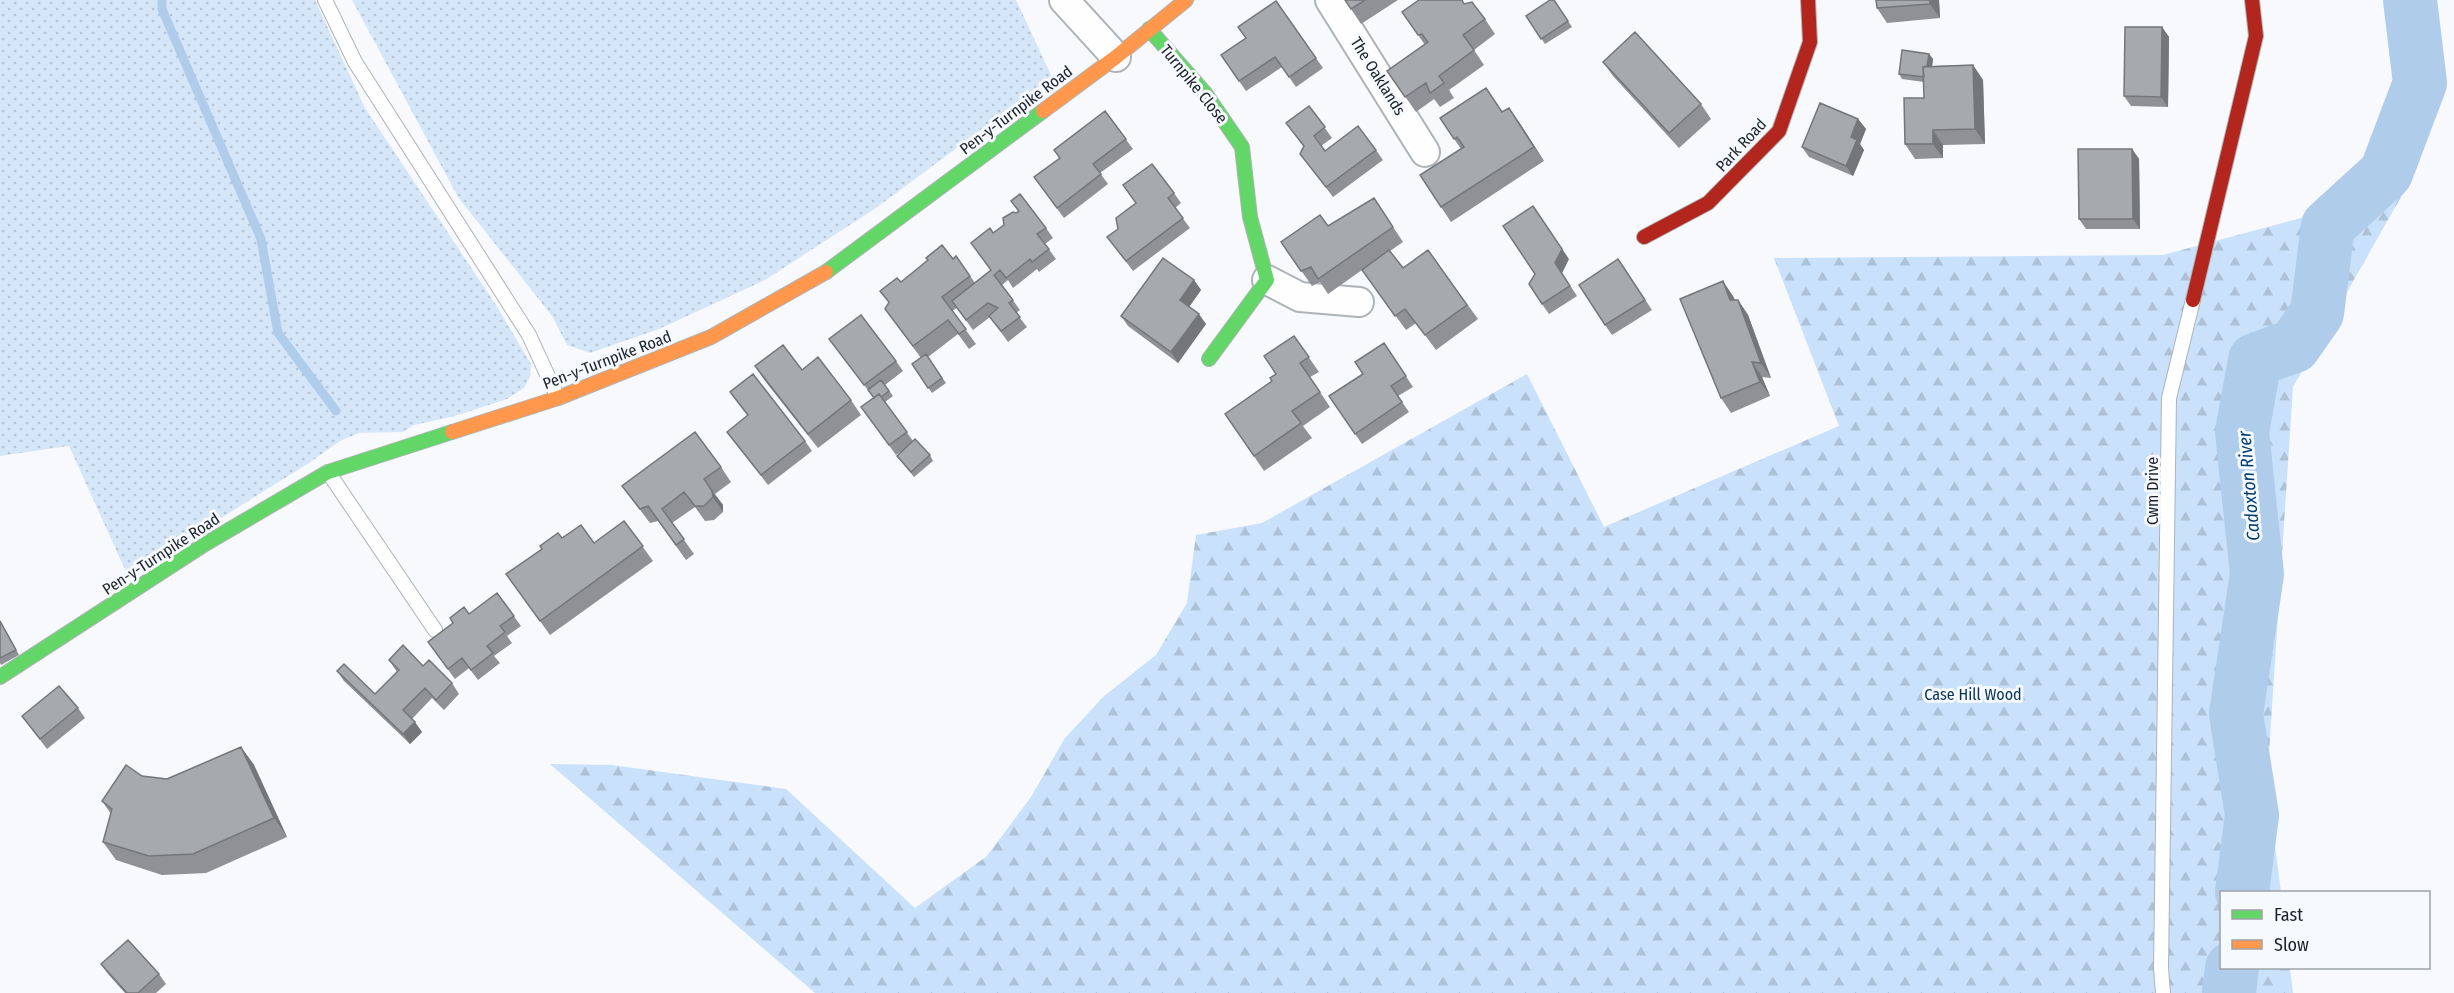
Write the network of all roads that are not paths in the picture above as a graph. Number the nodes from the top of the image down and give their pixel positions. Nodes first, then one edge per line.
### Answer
1 (326, 0) edge
2 (1064, 0) edge
3 (1186, 0) edge
4 (1330, 0) edge
5 (1808, 0) edge
6 (2252, 0) edge
7 (1149, 29) junction
8 (1116, 57) junction
9 (1425, 152) dead end
10 (1644, 237) dead end
11 (1267, 280) junction
12 (2193, 300) joint
13 (1359, 302) dead end
14 (1209, 359) dead end
15 (558, 398) junction
16 (328, 472) junction
17 (435, 630) dead end
18 (0, 678) edge
19 (2163, 993) edge

1 - 15 lane
2 - 8 street
3 - 7 street, Pen-y-Turnpike Road
4 - 9 street, The Oaklands
5 - 10 street, Park Road
6 - 12 street, Cwm Drive
7 - 8 street, Pen-y-Turnpike Road
7 - 11 street, Turnpike Close
8 - 15 street, Pen-y-Turnpike Road
11 - 13 street
11 - 14 street
12 - 19 lane, Cwm Drive
15 - 16 street, Pen-y-Turnpike Road
16 - 17 lane
16 - 18 street, Pen-y-Turnpike Road

